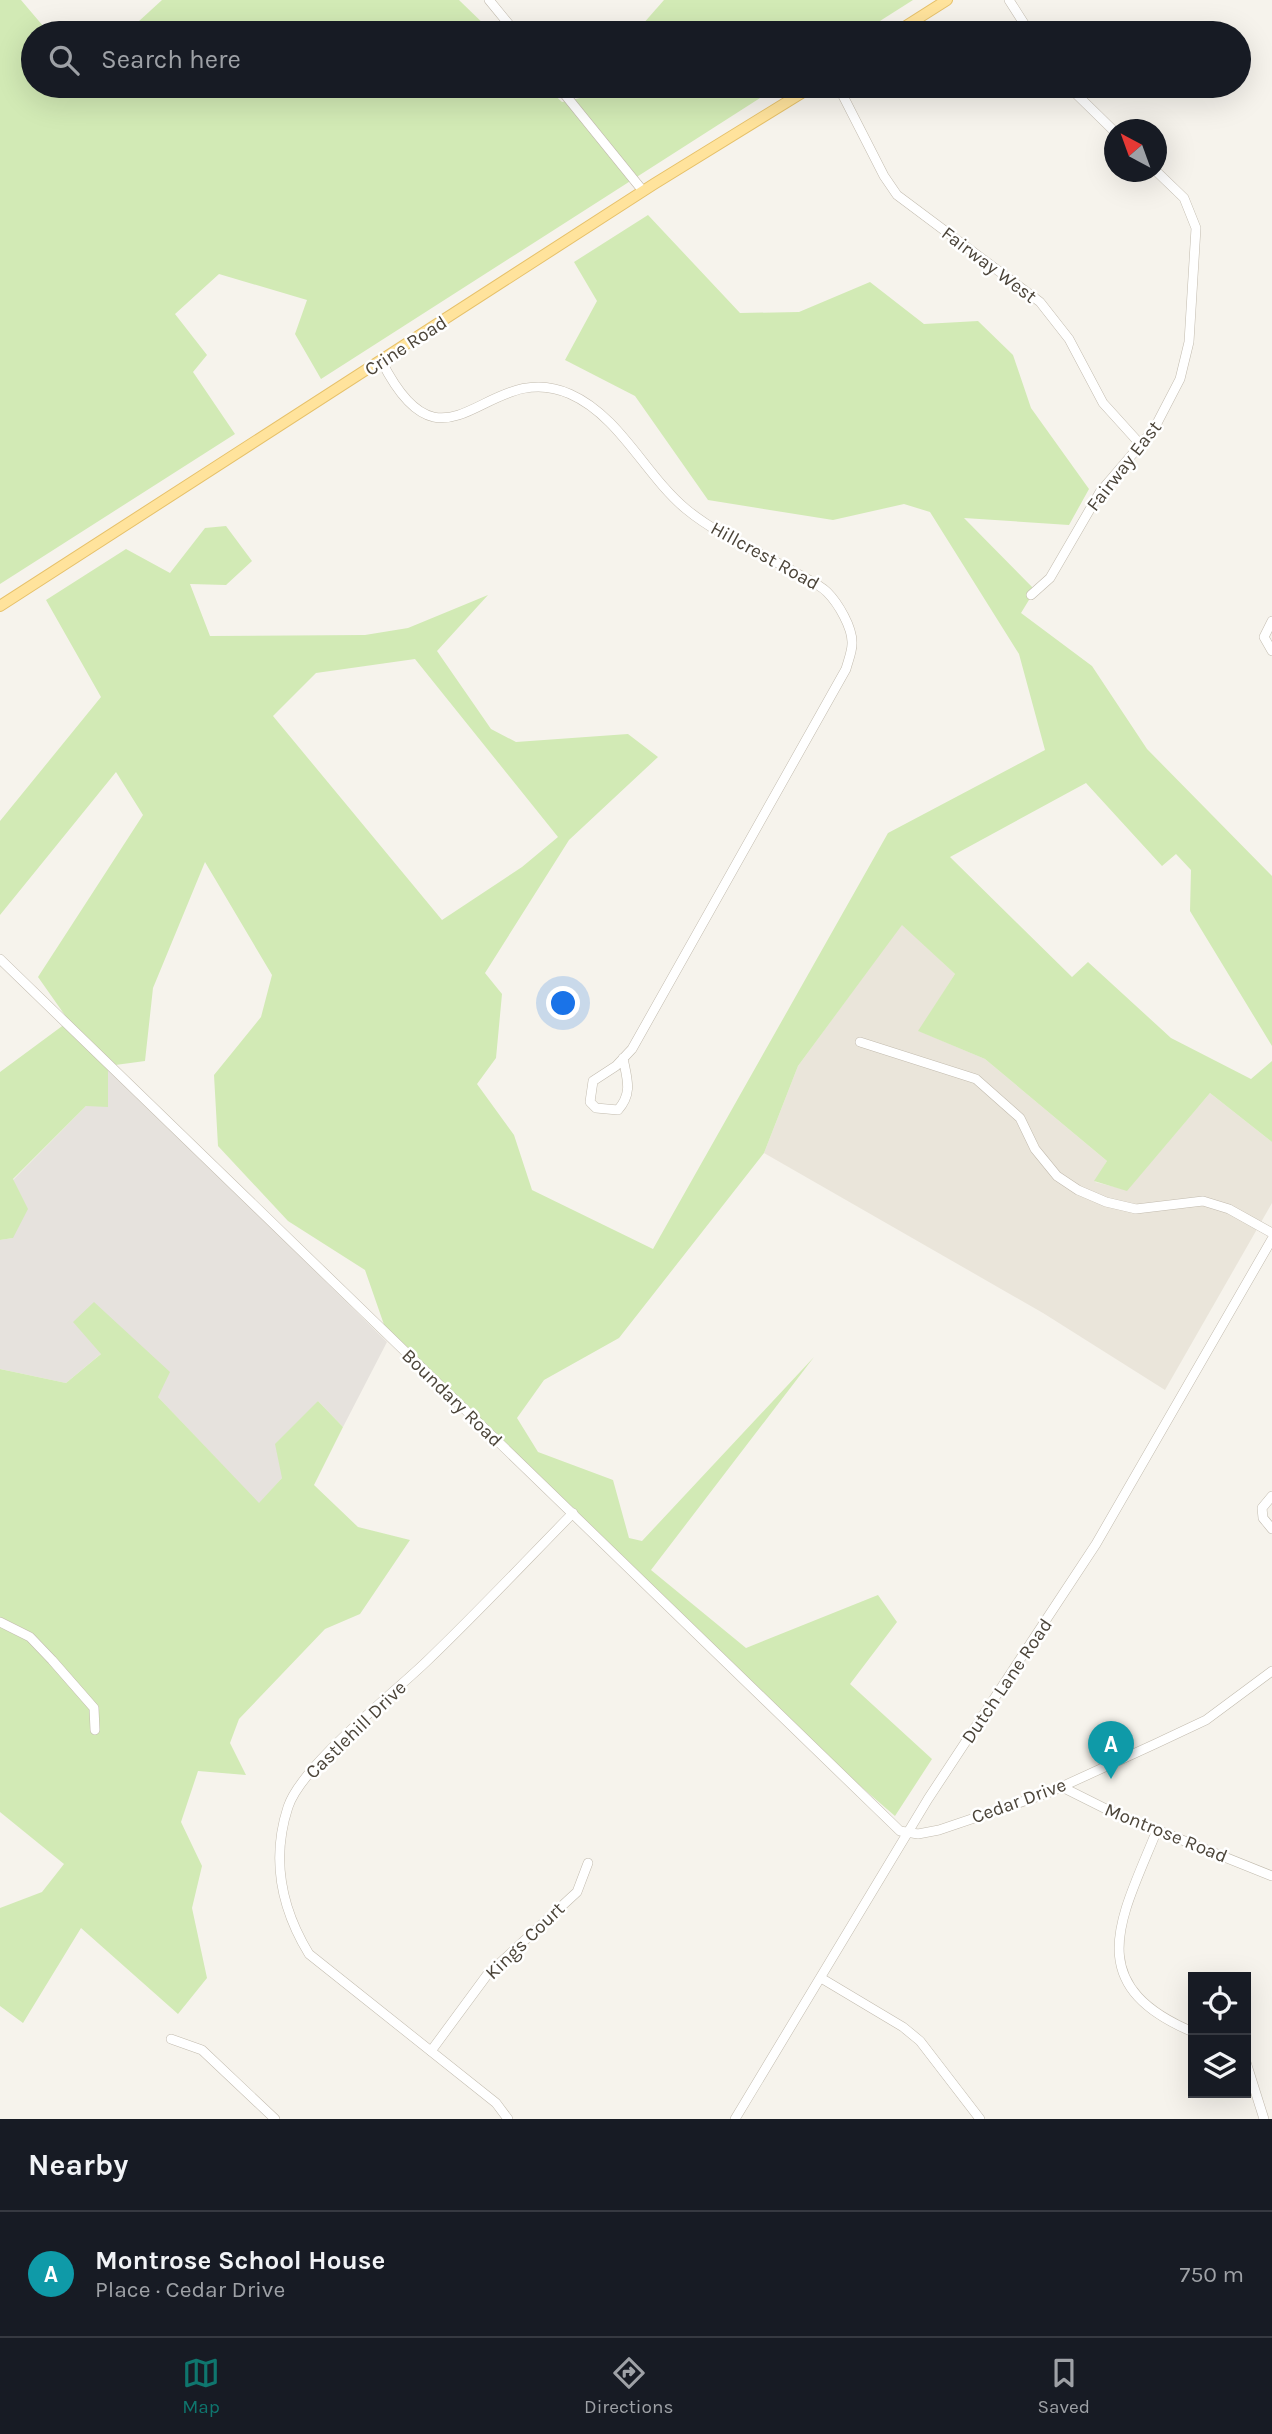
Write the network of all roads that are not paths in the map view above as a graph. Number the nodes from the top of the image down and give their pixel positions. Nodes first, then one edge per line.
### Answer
1 (489, 0) edge
2 (947, 0) edge
3 (1009, 0) edge
4 (506, 21) edge
5 (914, 21) edge
6 (1022, 21) edge
7 (568, 98) edge
8 (794, 98) edge
9 (844, 98) edge
10 (1081, 98) edge
11 (1104, 120) edge
12 (1167, 182) edge
13 (643, 191) junction
14 (382, 362) junction
15 (1142, 445) junction
16 (1031, 595) dead end
17 (0, 606) edge
18 (1272, 621) edge
19 (1272, 651) edge
20 (0, 959) edge
21 (860, 1042) dead end
22 (623, 1058) junction
23 (1272, 1233) edge
24 (1272, 1240) edge
25 (1272, 1496) edge
26 (573, 1513) junction
27 (1272, 1529) edge
28 (0, 1622) edge
29 (1272, 1671) edge
30 (95, 1730) dead end
31 (1062, 1787) junction
32 (1157, 1830) junction
33 (906, 1833) junction
34 (588, 1863) dead end
35 (1272, 1876) edge
36 (821, 1978) junction
37 (1188, 2030) edge
38 (171, 2039) dead end
39 (431, 2051) junction
40 (1251, 2078) edge
41 (275, 2119) edge
42 (508, 2119) edge
43 (735, 2119) edge
44 (979, 2119) edge
45 (1264, 2119) edge

1 - 4 street
2 - 5 main road
3 - 6 street
7 - 13 street
8 - 13 main road, Crine Road
9 - 15 street, Fairway West
10 - 11 street
12 - 15 street, Fairway East
13 - 14 main road, Crine Road
14 - 17 main road, Crine Road
14 - 22 street, Hillcrest Road
15 - 16 street, Fairway East
18 - 19 street
20 - 26 street, Boundary Road
21 - 23 street
22 - 22 street, Hillcrest Road
24 - 33 street, Dutch Lane Road
25 - 27 street
26 - 33 street, Boundary Road
26 - 39 street, Castlehill Drive
28 - 30 street
29 - 31 street, Cedar Drive
31 - 32 street, Montrose Road
31 - 33 street, Cedar Drive
32 - 35 street, Montrose Road
32 - 37 street
33 - 36 street, Dutch Lane Road
34 - 39 street, Kings Court
36 - 43 street, Dutch Lane Road
36 - 44 street
38 - 41 street
39 - 42 street, Castlehill Drive
40 - 45 street

